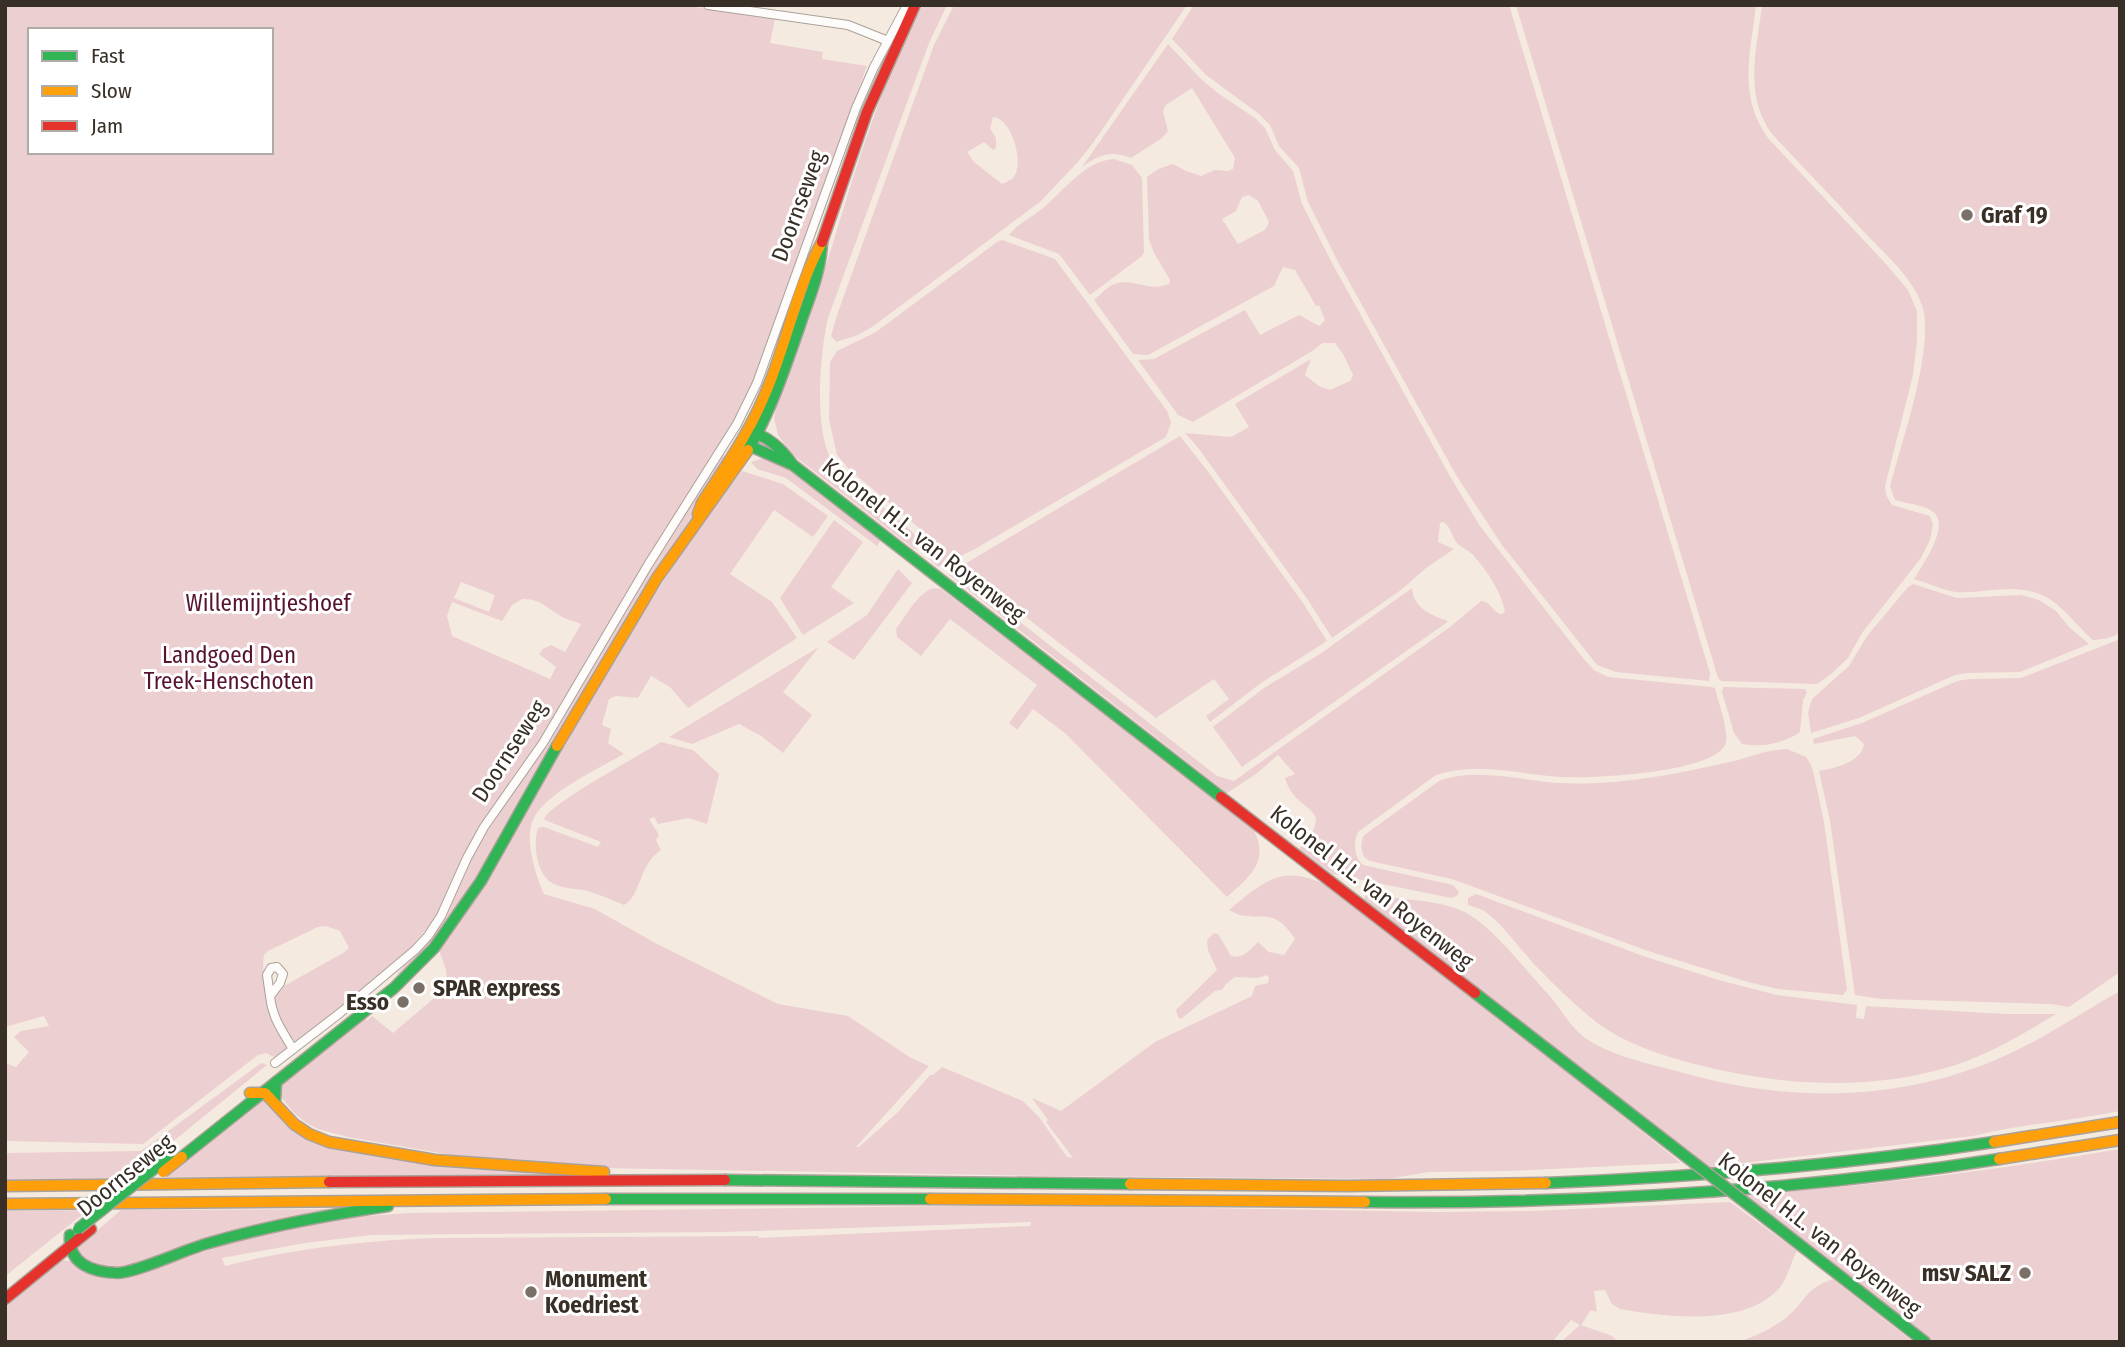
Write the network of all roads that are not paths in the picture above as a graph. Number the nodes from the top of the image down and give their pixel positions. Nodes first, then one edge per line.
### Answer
1 (708, 5) edge
2 (907, 5) edge
3 (915, 5) edge
4 (750, 8) edge
5 (888, 41) junction
6 (737, 424) junction
7 (753, 431) junction
8 (750, 446) junction
9 (793, 465) junction
10 (694, 524) junction
11 (480, 880) junction
12 (270, 996) dead end
13 (293, 1049) junction
14 (275, 1063) dead end
15 (276, 1082) junction
16 (250, 1093) junction
17 (263, 1093) junction
18 (275, 1103) junction
19 (2120, 1122) edge
20 (2120, 1140) edge
21 (689, 1180) junction
22 (5, 1185) edge
23 (416, 1199) junction
24 (5, 1204) edge
25 (72, 1237) junction
26 (5, 1288) edge
27 (5, 1299) edge
28 (1926, 1342) edge

1 - 4 street
2 - 5 street, Doornseweg
3 - 7 main road, Doornseweg
4 - 5 street
5 - 6 street, Doornseweg
6 - 7 street
6 - 13 street, Doornseweg
7 - 8 main road
7 - 9 main road, Kolonel H.L. van Royenweg
7 - 10 main road, Doornseweg
8 - 9 main road, Kolonel H.L. van Royenweg
8 - 10 main road, Doornseweg
9 - 28 main road, Kolonel H.L. van Royenweg, bridge
10 - 11 main road, Doornseweg
11 - 15 main road, Doornseweg
11 - 16 main road, Doornseweg
12 - 13 street
13 - 14 street, Doornseweg
15 - 17 main road, Doornseweg
15 - 18 main road
16 - 17 main road
16 - 25 main road, Doornseweg, bridge
17 - 18 main road
17 - 25 main road, Doornseweg, bridge
18 - 21 main road
19 - 21 main road
20 - 23 main road
21 - 22 main road
23 - 24 main road
23 - 25 main road
25 - 26 main road, Doornseweg
25 - 27 main road, Doornseweg

